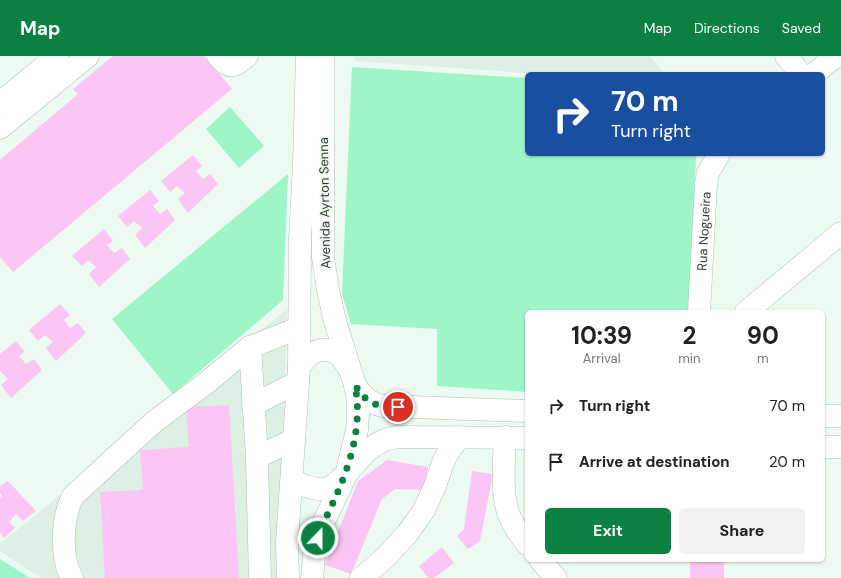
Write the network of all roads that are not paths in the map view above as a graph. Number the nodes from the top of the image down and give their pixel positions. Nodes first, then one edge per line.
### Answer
1 (57, 56) edge
2 (88, 56) edge
3 (218, 56) edge
4 (247, 56) edge
5 (306, 56) edge
6 (323, 56) edge
7 (786, 56) edge
8 (836, 56) edge
9 (799, 72) edge
10 (816, 72) edge
11 (0, 103) edge
12 (0, 128) edge
13 (718, 156) edge
14 (841, 233) edge
15 (699, 310) edge
16 (748, 310) edge
17 (299, 328) junction
18 (250, 347) junction
19 (299, 375) junction
20 (352, 377) junction
21 (253, 405) junction
22 (525, 411) edge
23 (460, 437) junction
24 (505, 437) junction
25 (525, 438) edge
26 (294, 440) junction
27 (257, 457) junction
28 (346, 475) junction
29 (292, 479) junction
30 (525, 542) edge
31 (542, 562) edge
32 (72, 578) edge
33 (260, 578) edge
34 (288, 578) edge
35 (312, 578) edge
36 (361, 578) edge
37 (556, 578) edge

1 - 11 main road
2 - 12 main road
3 - 4 main road
5 - 17 main road, Avenida Ayrton Senna
6 - 20 main road, Avenida Ayrton Senna
7 - 9 main road
8 - 10 main road
13 - 15 main road, Rua Nogueira
14 - 16 main road
17 - 18 main road
17 - 19 main road, Avenida Ayrton Senna
18 - 21 main road
18 - 32 main road
19 - 20 main road
19 - 21 main road
19 - 26 main road, Avenida Ayrton Senna
20 - 22 main road
20 - 28 main road, Avenida Ayrton Senna
21 - 27 main road
23 - 24 main road
23 - 28 main road
23 - 36 main road
24 - 25 main road
24 - 30 main road
26 - 27 main road
26 - 29 main road, Avenida Ayrton Senna
27 - 33 main road
28 - 29 main road
28 - 35 main road, Avenida Ayrton Senna
29 - 34 main road, Avenida Ayrton Senna
31 - 37 main road

